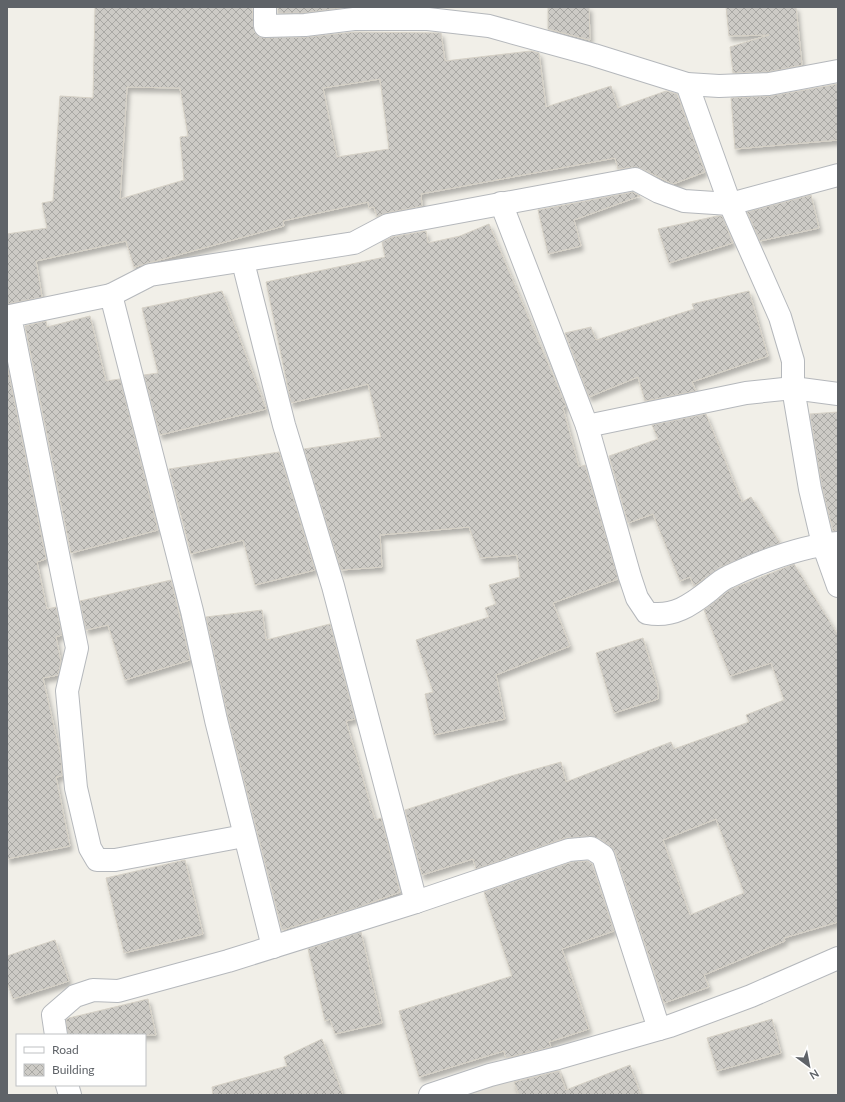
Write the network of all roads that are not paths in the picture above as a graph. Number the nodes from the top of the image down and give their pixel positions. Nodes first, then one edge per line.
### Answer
1 (265, 7) edge
2 (838, 71) edge
3 (687, 84) junction
4 (838, 175) edge
5 (501, 203) junction
6 (730, 204) junction
7 (243, 262) junction
8 (111, 295) junction
9 (793, 388) junction
10 (838, 394) edge
11 (587, 426) junction
12 (830, 544) edge
13 (838, 586) edge
14 (244, 836) junction
15 (416, 902) junction
16 (273, 948) junction
17 (838, 958) edge
18 (659, 1029) junction
19 (56, 1034) edge
20 (430, 1095) edge

1 - 3 street
2 - 3 street
3 - 6 street
4 - 6 street
5 - 6 street
5 - 7 street
5 - 11 street
6 - 9 street
7 - 8 street
7 - 15 street
8 - 14 street
8 - 14 street
9 - 10 street
9 - 11 street
9 - 12 street
11 - 12 street
12 - 13 street
14 - 16 street
15 - 16 street
15 - 18 street
16 - 19 street
17 - 18 street
18 - 20 street

